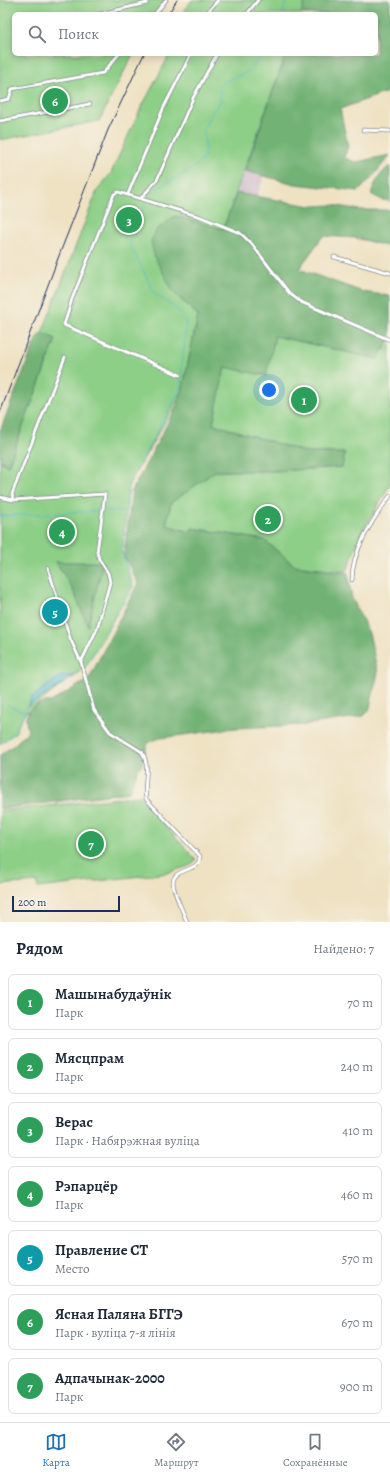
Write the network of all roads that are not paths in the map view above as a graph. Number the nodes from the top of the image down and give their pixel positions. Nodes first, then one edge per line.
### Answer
1 (166, 0) edge
2 (218, 0) edge
3 (258, 0) edge
4 (146, 2) edge
5 (108, 12) edge
6 (157, 12) edge
7 (208, 12) edge
8 (249, 12) edge
9 (117, 56) edge
10 (190, 56) edge
11 (216, 56) edge
12 (0, 101) edge
13 (90, 104) dead end
14 (0, 121) edge
15 (363, 130) dead end
16 (390, 131) edge
17 (128, 194) junction
18 (141, 198) junction
19 (334, 257) dead end
20 (390, 273) edge
21 (390, 340) edge
22 (65, 357) dead end
23 (180, 375) dead end
24 (390, 496) edge
25 (0, 497) edge
26 (13, 500) junction
27 (48, 568) dead end
28 (352, 580) dead end
29 (81, 662) junction
30 (187, 922) edge

1 - 6 street
2 - 7 street
3 - 8 street
4 - 5 street
9 - 12 street
10 - 17 street
11 - 18 street
13 - 14 street
15 - 16 street
17 - 18 street
17 - 23 street
18 - 21 street
19 - 20 street
22 - 26 street
24 - 28 street
25 - 26 street
26 - 29 street
27 - 29 street
29 - 30 street

